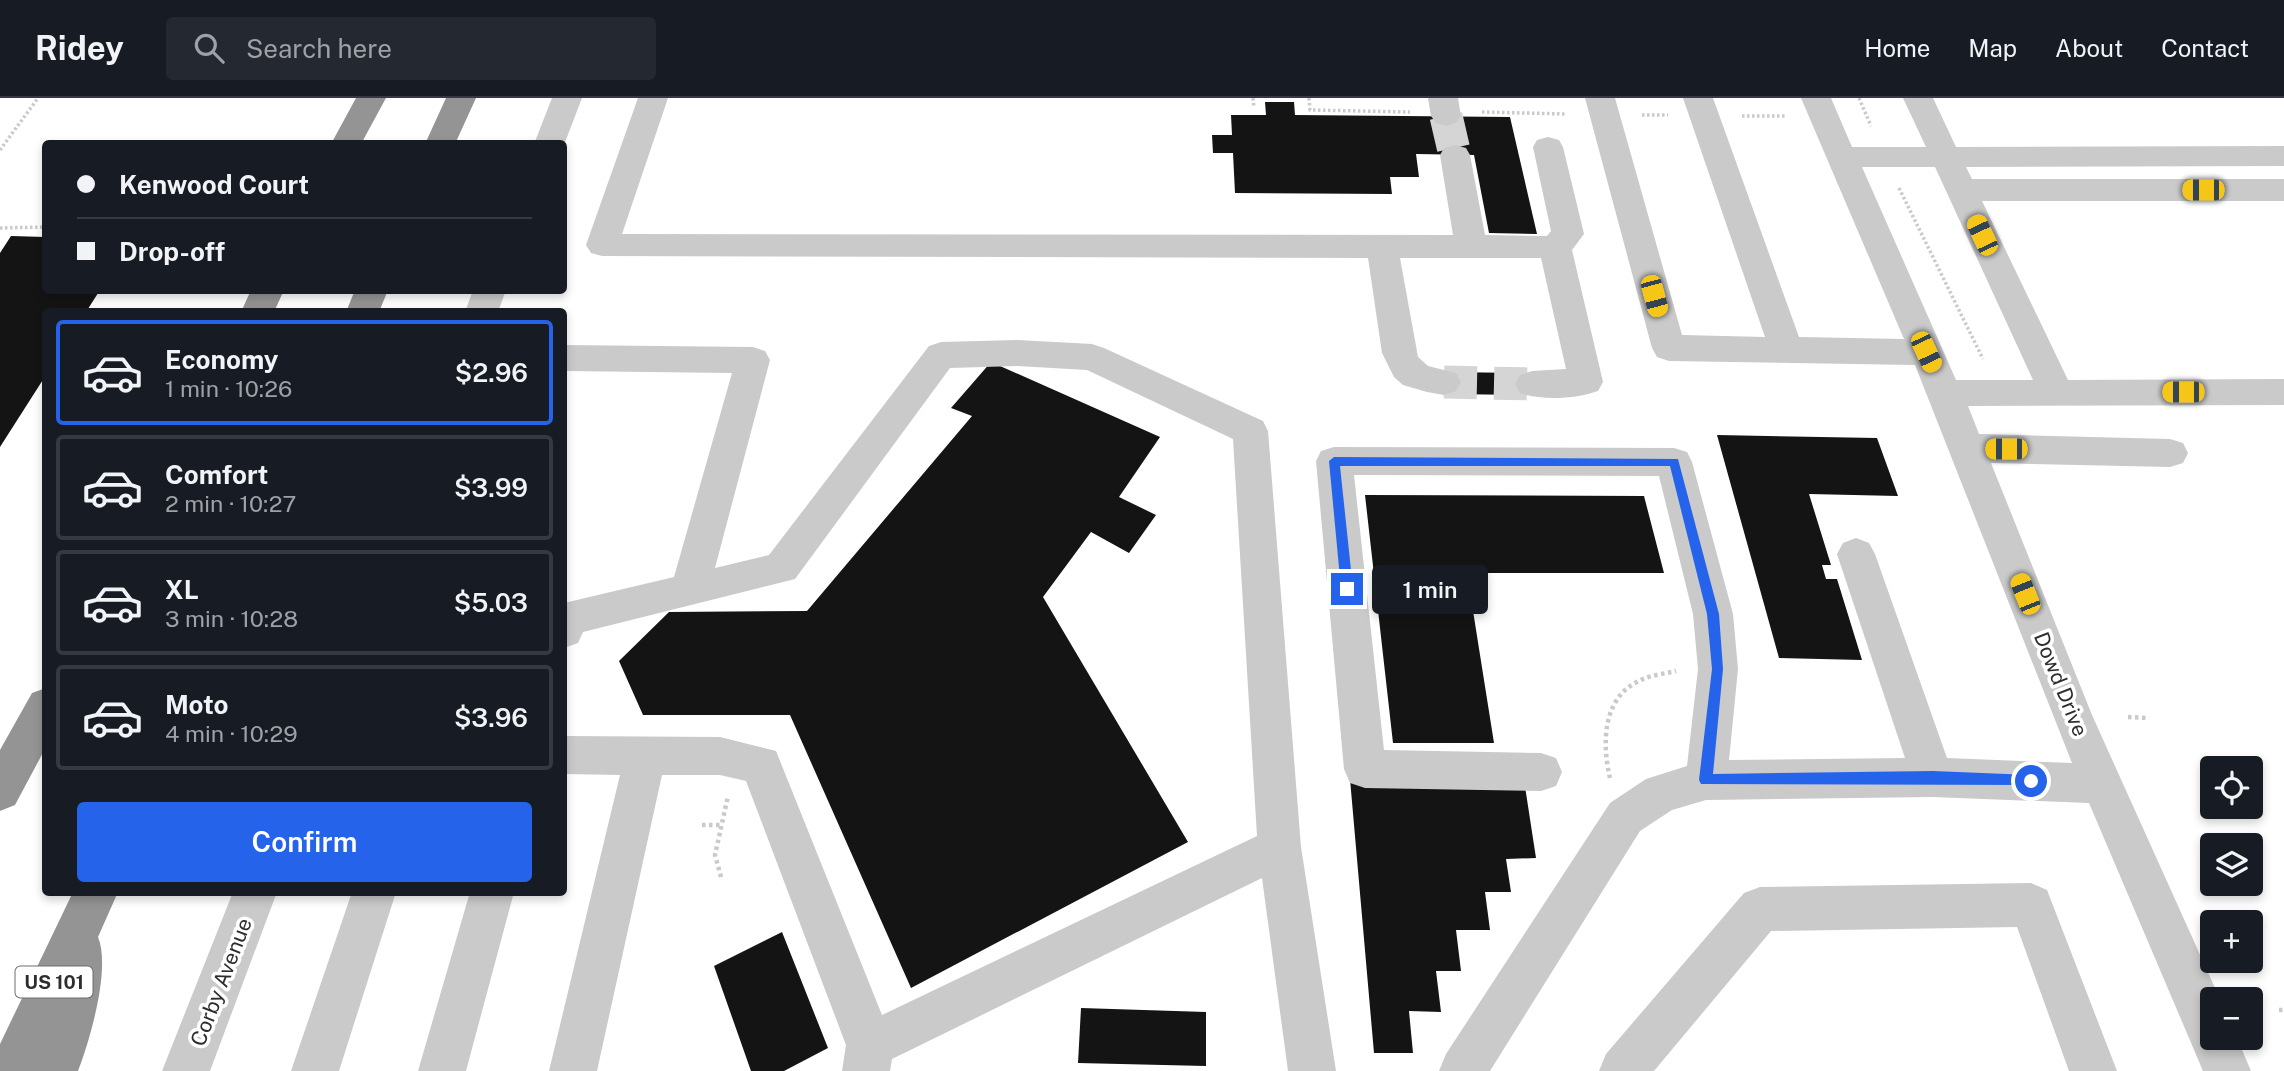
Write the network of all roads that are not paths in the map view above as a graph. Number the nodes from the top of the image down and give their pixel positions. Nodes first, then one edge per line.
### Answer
1 (371, 98) edge
2 (461, 98) edge
3 (567, 98) edge
4 (653, 98) edge
5 (1600, 98) edge
6 (1919, 98) edge
7 (1685, 106) edge
8 (1803, 107) edge
9 (348, 140) edge
10 (442, 140) edge
11 (551, 140) edge
12 (1548, 147) dead end
13 (1455, 155) tunnel mouth
14 (2284, 156) edge
15 (1841, 157) junction
16 (1945, 157) junction
17 (1961, 190) junction
18 (2284, 190) edge
19 (1382, 247) junction
20 (1471, 247) junction
21 (1555, 247) junction
22 (1786, 350) junction
23 (1926, 352) junction
24 (567, 358) edge
25 (1444, 382) tunnel mouth
26 (1532, 384) tunnel mouth
27 (2284, 392) edge
28 (1945, 393) junction
29 (2057, 393) junction
30 (1967, 448) junction
31 (2170, 453) dead end
32 (1856, 554) dead end
33 (690, 590) junction
34 (567, 618) edge
35 (42, 713) edge
36 (567, 755) edge
37 (646, 755) junction
38 (1541, 772) dead end
39 (1933, 777) junction
40 (5, 780) edge
41 (1706, 780) junction
42 (2104, 784) junction
43 (1279, 848) junction
44 (253, 896) edge
45 (373, 896) edge
46 (491, 896) edge
47 (91, 903) edge
48 (2200, 1007) edge
49 (2218, 1050) edge
50 (868, 1058) edge
51 (12, 1071) edge
52 (54, 1071) edge
53 (186, 1071) edge
54 (315, 1071) edge
55 (442, 1071) edge
56 (573, 1071) edge
57 (1312, 1071) edge
58 (1462, 1071) edge
59 (1623, 1071) edge
60 (2093, 1071) edge
61 (2227, 1071) edge

1 - 9 highway
2 - 10 highway
3 - 11 street
4 - 19 street
5 - 22 street
6 - 16 street
7 - 22 street
8 - 15 street, Dowd Drive
12 - 21 street
13 - 20 street
14 - 16 street
15 - 16 street
15 - 23 street, Dowd Drive
16 - 17 street
17 - 18 street
17 - 29 street
19 - 20 street
19 - 25 street
20 - 21 street
21 - 26 street
22 - 23 street
23 - 28 street, Dowd Drive
24 - 33 street
27 - 29 street
28 - 29 street
28 - 30 street, Dowd Drive
30 - 31 street
30 - 42 street, Dowd Drive
32 - 39 street
33 - 34 street
33 - 43 street
35 - 40 highway
36 - 37 street
37 - 50 street
37 - 56 street
38 - 41 street
39 - 41 street
39 - 42 street
41 - 58 street
42 - 48 street, Dowd Drive
43 - 50 street
43 - 57 street
44 - 53 street, Corby Avenue
45 - 54 street
46 - 55 street
47 - 51 highway, US 101
47 - 52 highway
49 - 61 street, Dowd Drive
59 - 60 street

